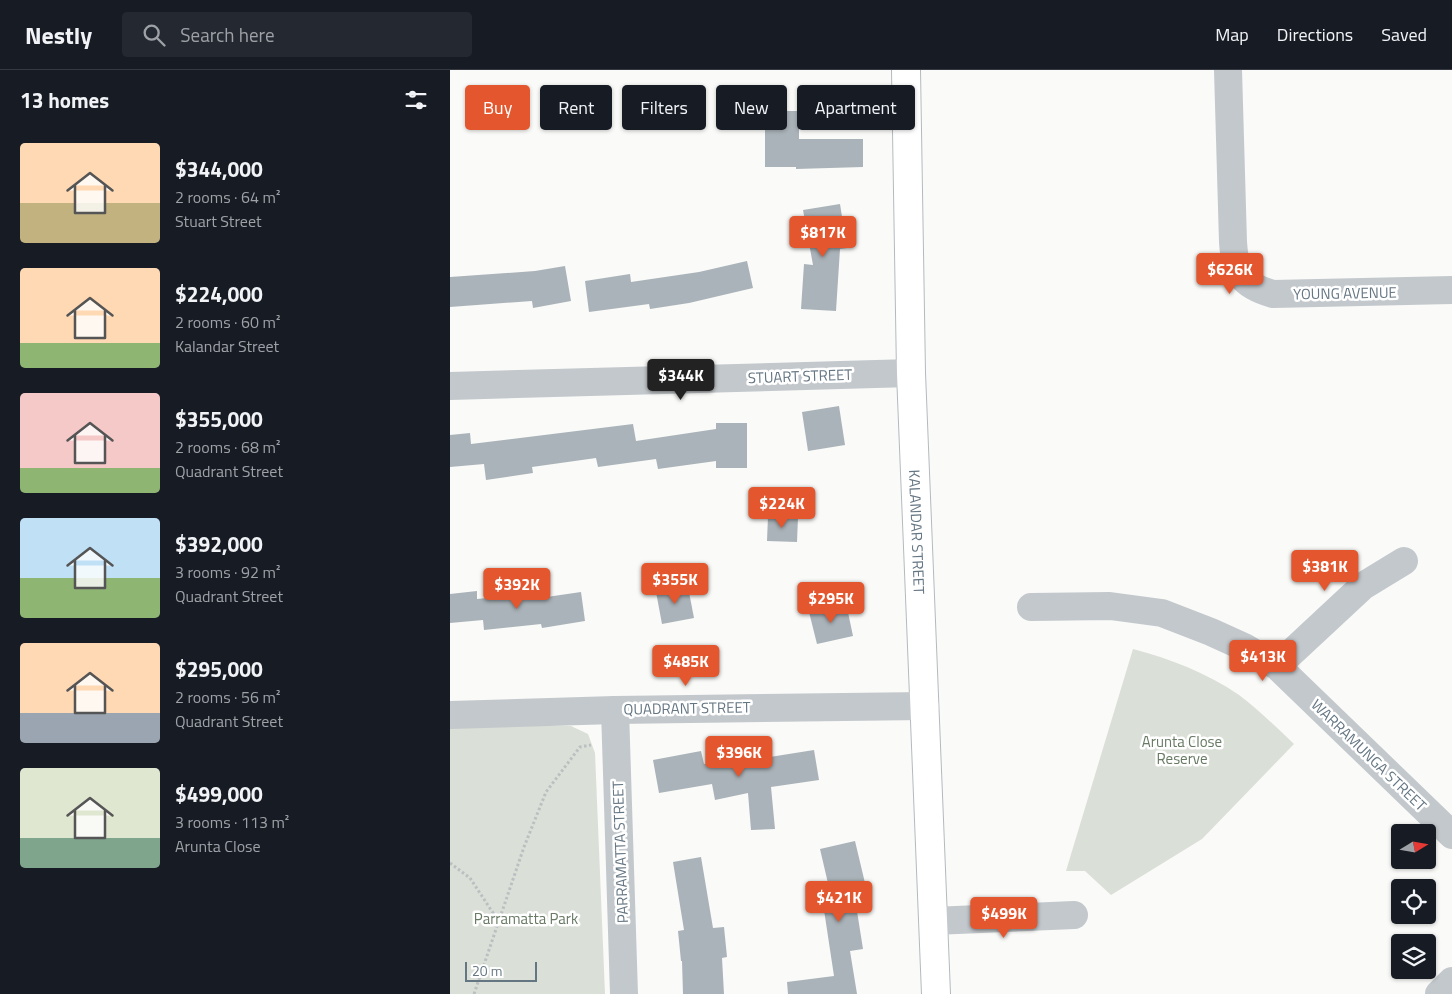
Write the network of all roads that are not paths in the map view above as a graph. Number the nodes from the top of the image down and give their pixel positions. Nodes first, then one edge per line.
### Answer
1 (906, 70) edge
2 (1228, 70) edge
3 (1452, 290) edge
4 (911, 373) junction
5 (450, 386) edge
6 (1404, 561) dead end
7 (1032, 607) dead end
8 (1277, 666) junction
9 (925, 706) junction
10 (615, 710) junction
11 (450, 715) edge
12 (1452, 835) edge
13 (1074, 915) dead end
14 (932, 921) junction
15 (1452, 981) edge
16 (624, 994) edge
17 (936, 994) edge
18 (1439, 994) edge

1 - 4 main road, KALANDAR STREET
2 - 3 street, YOUNG AVENUE
4 - 5 street, STUART STREET
4 - 9 main road, KALANDAR STREET
6 - 8 street
7 - 8 street, WARRAMUNGA STREET
8 - 12 street, WARRAMUNGA STREET
9 - 10 street, QUADRANT STREET
9 - 14 main road, KALANDAR STREET
10 - 11 street, QUADRANT STREET
10 - 16 street, PARRAMATTA STREET
13 - 14 street
14 - 17 main road, KALANDAR STREET
15 - 18 street

